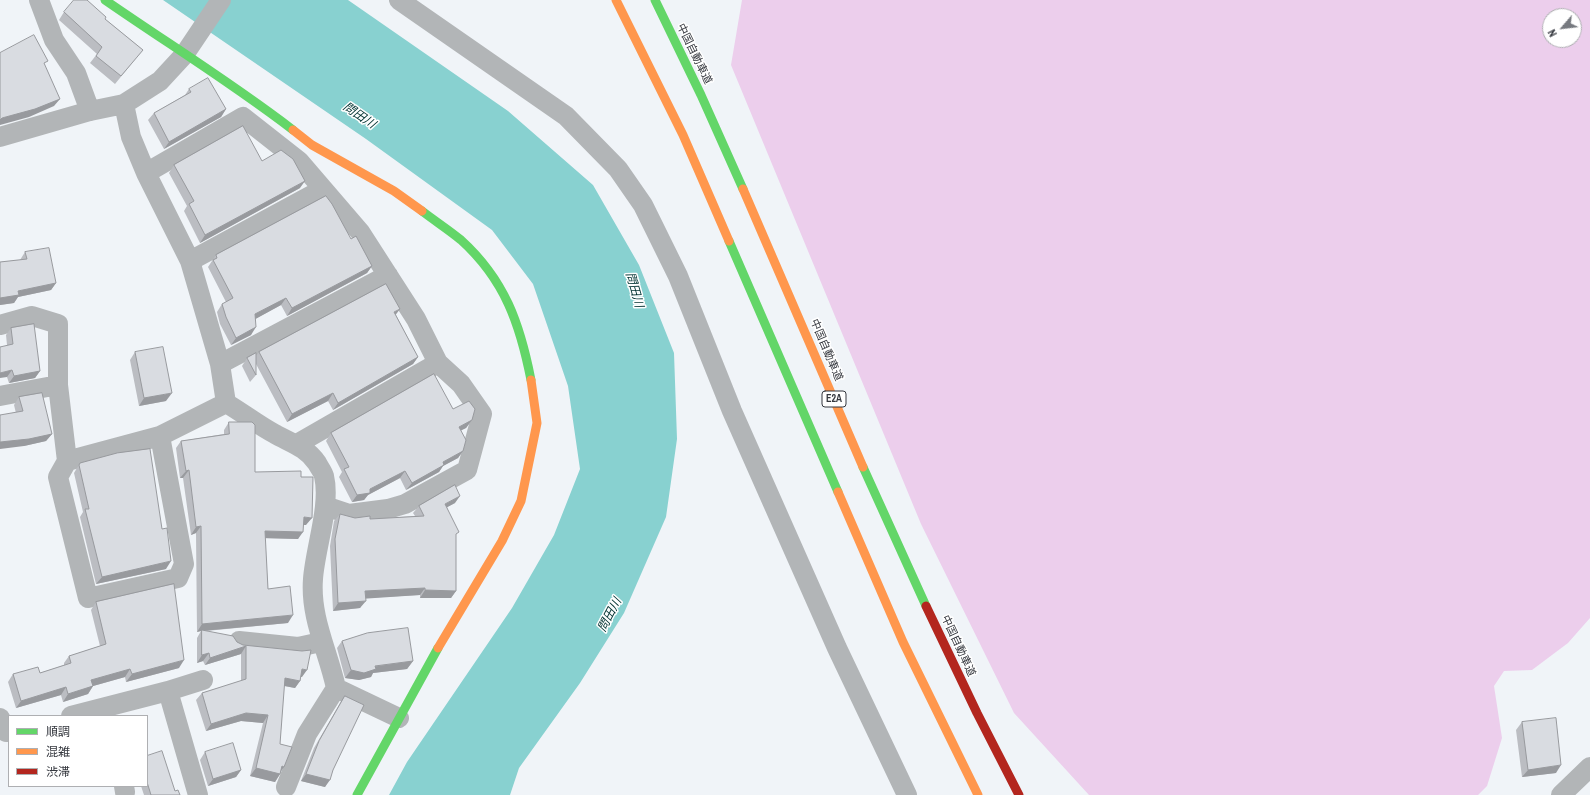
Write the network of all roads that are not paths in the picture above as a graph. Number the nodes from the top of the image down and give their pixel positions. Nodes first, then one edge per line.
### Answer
1 (39, 0) edge
2 (105, 0) edge
3 (221, 0) edge
4 (399, 0) edge
5 (616, 0) edge
6 (655, 0) edge
7 (187, 51) junction
8 (124, 104) junction
9 (90, 111) junction
10 (0, 137) edge
11 (146, 173) junction
12 (322, 190) junction
13 (190, 261) junction
14 (388, 275) junction
15 (0, 325) edge
16 (438, 363) junction
17 (220, 364) junction
18 (58, 385) junction
19 (0, 396) edge
20 (226, 403) junction
21 (160, 436) junction
22 (298, 444) junction
23 (66, 461) junction
24 (325, 506) junction
25 (239, 641) edge
26 (321, 642) junction
27 (203, 680) dead end
28 (336, 688) junction
29 (168, 691) junction
30 (101, 712) edge
31 (78, 715) edge
32 (0, 718) edge
33 (399, 718) junction
34 (8, 731) edge
35 (1590, 767) edge
36 (286, 787) dead end
37 (198, 795) edge
38 (357, 795) edge
39 (907, 795) edge
40 (978, 795) edge
41 (1019, 795) edge
42 (1561, 795) edge

1 - 9 street
2 - 7 main road
3 - 7 street
4 - 39 street
5 - 40 main road
6 - 41 main road, 中国自動車道 / E2A
7 - 8 street
7 - 33 main road
8 - 9 street
8 - 11 street
9 - 10 street
11 - 12 street
11 - 13 street
12 - 13 street
12 - 14 street
13 - 17 street
14 - 16 street
14 - 17 street
15 - 18 street
16 - 22 street
16 - 24 street
17 - 20 street
18 - 19 street
18 - 23 street
20 - 21 street
20 - 22 street
21 - 23 street
21 - 23 street
22 - 24 street
24 - 26 street
25 - 26 street
26 - 28 street
27 - 29 street
28 - 33 street
28 - 36 street
29 - 30 street
29 - 37 street
30 - 31 street
32 - 34 street
33 - 38 main road
35 - 42 street

